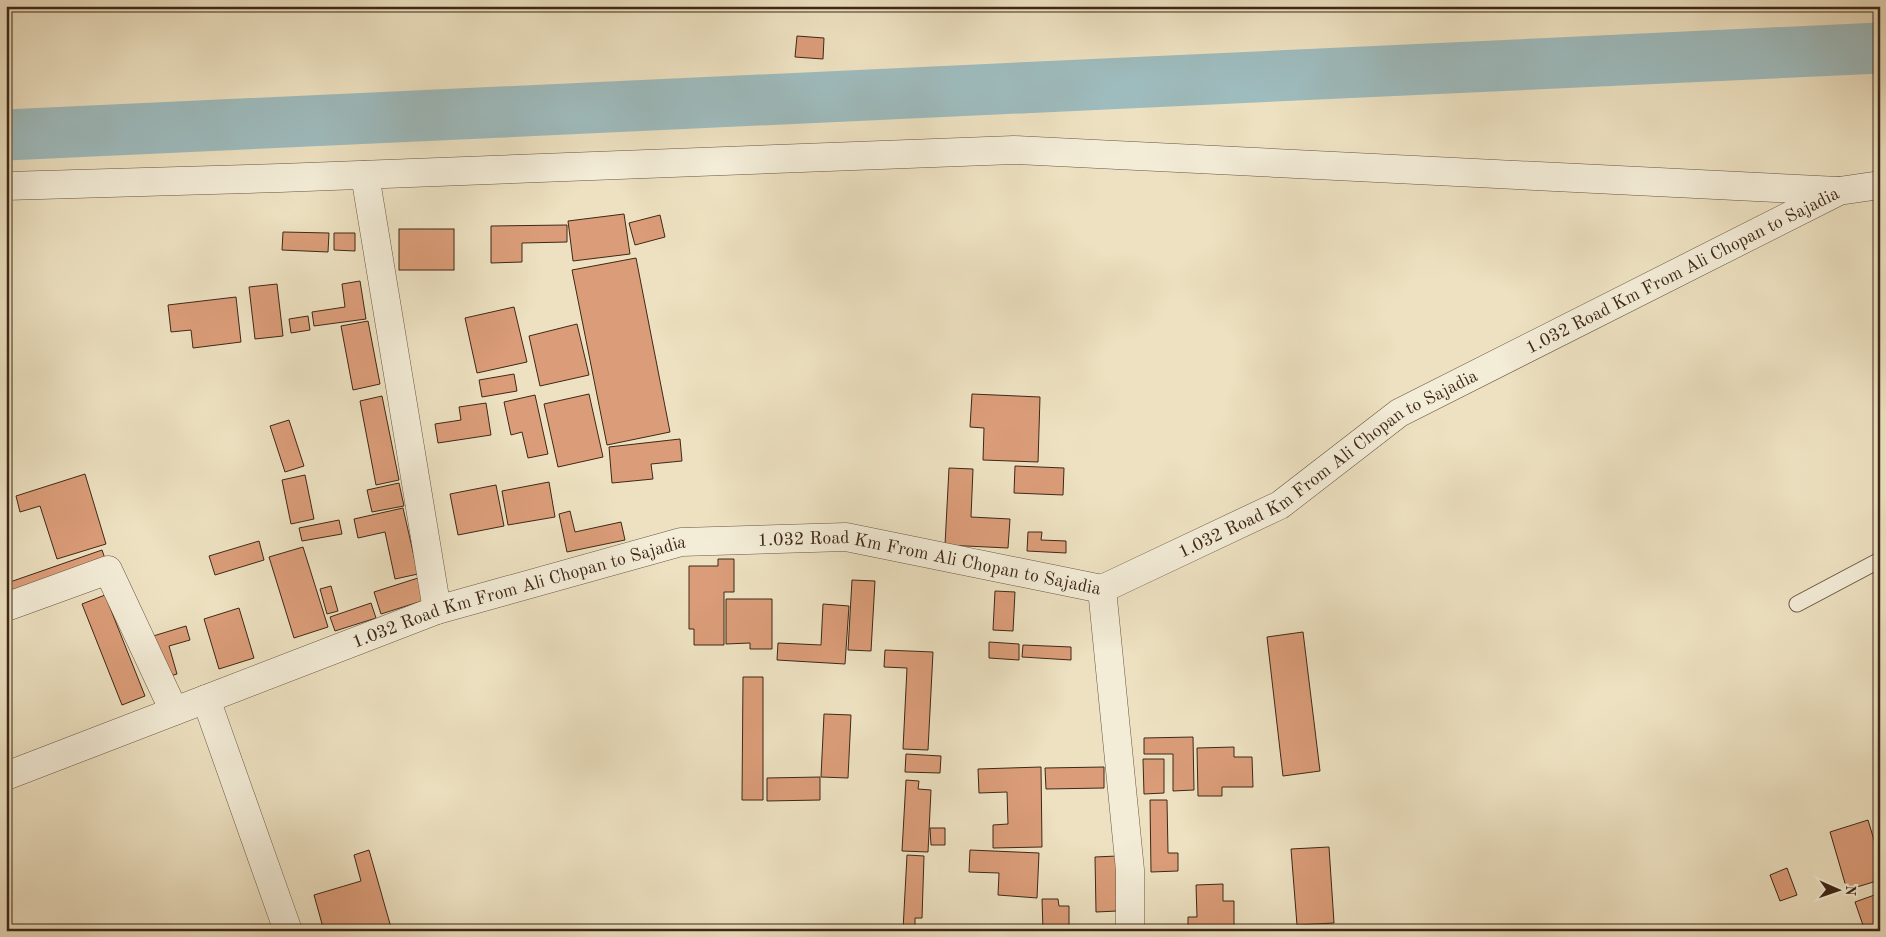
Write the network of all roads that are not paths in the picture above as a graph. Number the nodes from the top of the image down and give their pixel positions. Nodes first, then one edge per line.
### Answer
1 (365, 175) junction
2 (1880, 185) edge
3 (6, 186) edge
4 (1839, 191) junction
5 (1880, 560) edge
6 (1102, 589) junction
7 (1797, 604) dead end
8 (6, 607) edge
9 (437, 610) junction
10 (206, 699) junction
11 (174, 711) junction
12 (6, 776) edge
13 (288, 931) edge
14 (1130, 931) edge

1 - 3 street
1 - 4 street
1 - 9 street
2 - 4 street, 1.032 Road Km From Ali Chopan to Sajadia
4 - 6 street, 1.032 Road Km From Ali Chopan to Sajadia
5 - 7 lane
6 - 9 street, 1.032 Road Km From Ali Chopan to Sajadia
6 - 14 street
8 - 11 street
9 - 10 street, 1.032 Road Km From Ali Chopan to Sajadia
10 - 11 street, 1.032 Road Km From Ali Chopan to Sajadia
10 - 13 street
11 - 12 street, 1.032 Road Km From Ali Chopan to Sajadia

